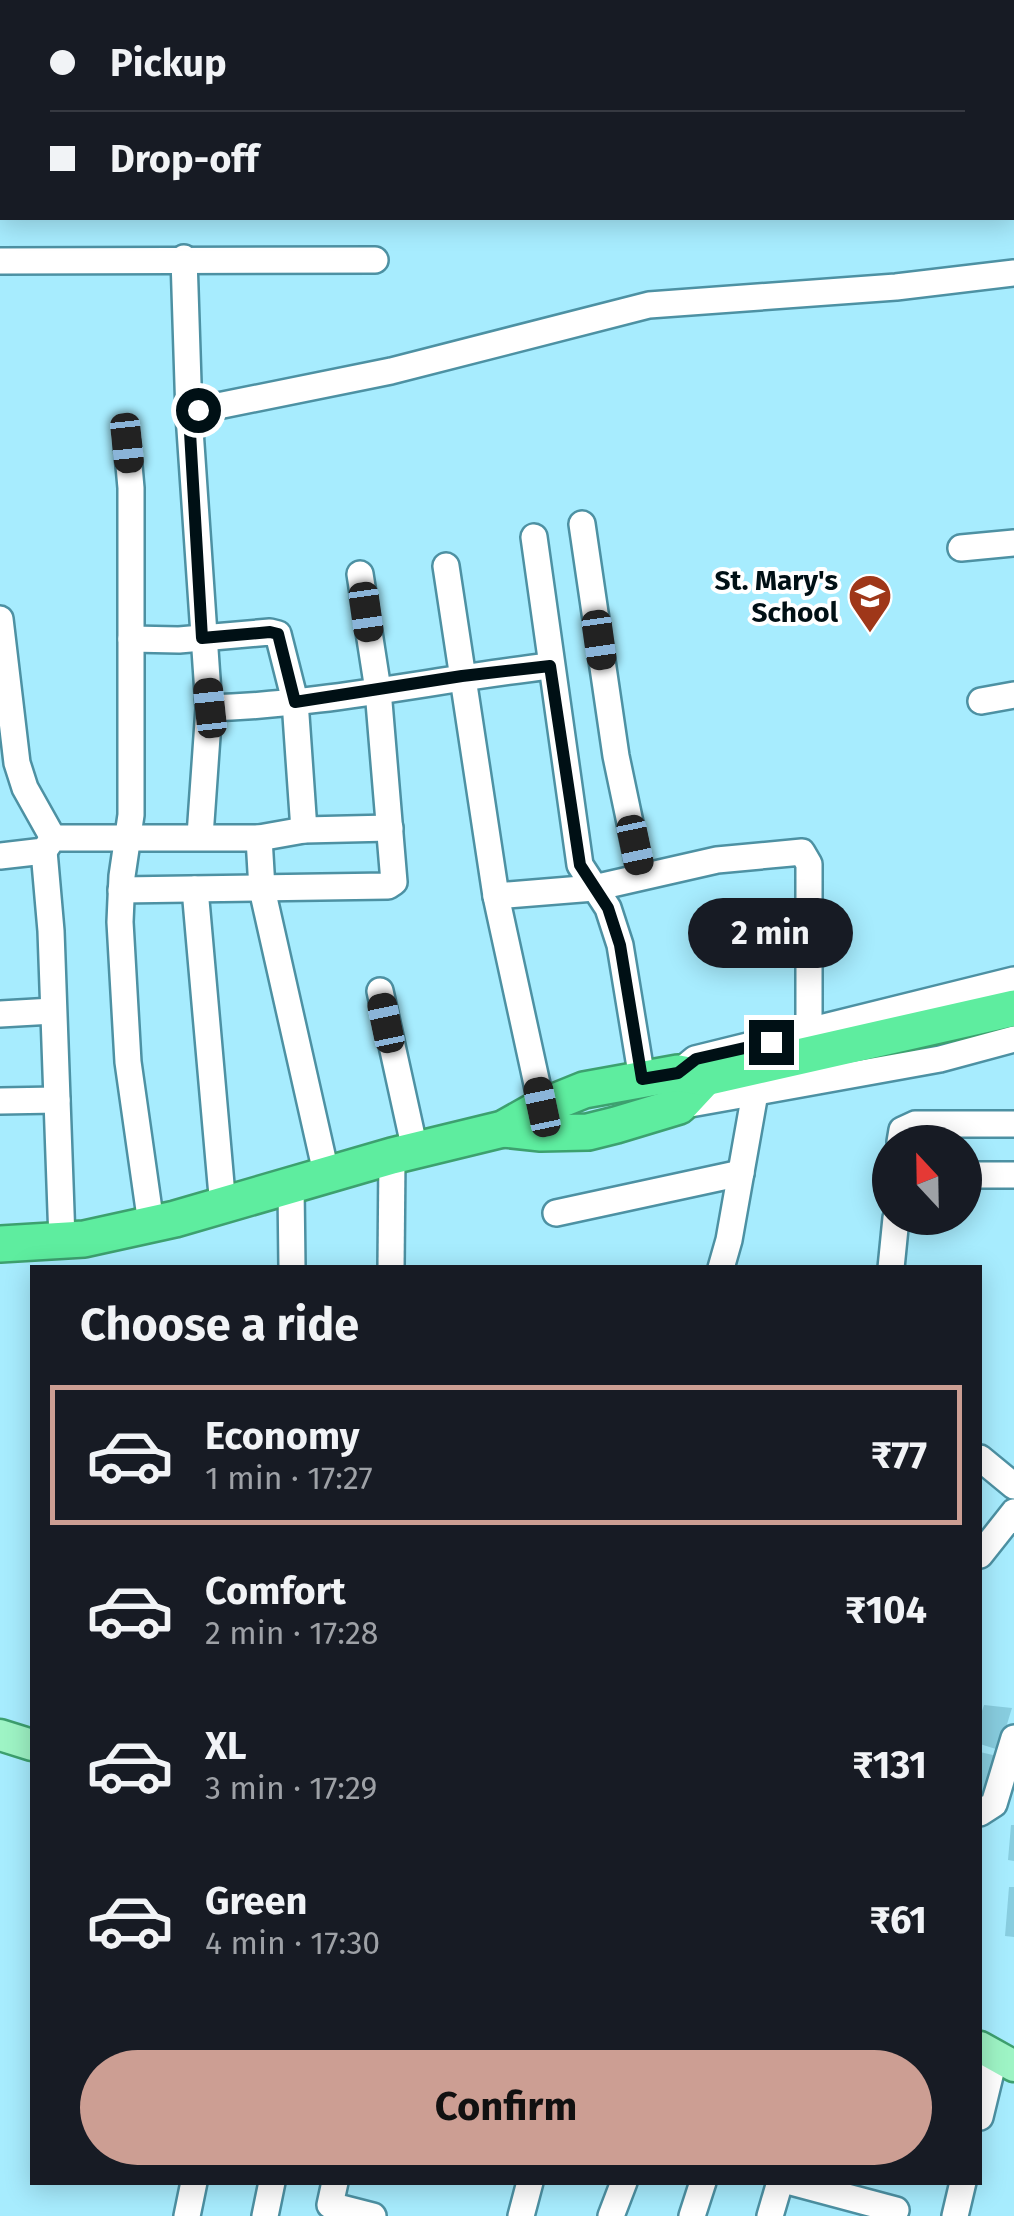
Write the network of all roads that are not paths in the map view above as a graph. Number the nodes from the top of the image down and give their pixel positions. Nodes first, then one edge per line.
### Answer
1 (184, 258) junction
2 (375, 260) dead end
3 (0, 261) edge
4 (1014, 274) edge
5 (189, 415) junction
6 (127, 443) dead end
7 (582, 524) dead end
8 (534, 537) dead end
9 (1014, 543) edge
10 (961, 548) dead end
11 (446, 566) dead end
12 (360, 574) dead end
13 (0, 619) edge
14 (202, 638) junction
15 (132, 639) junction
16 (2, 666) edge
17 (550, 666) junction
18 (462, 676) junction
19 (378, 690) junction
20 (1014, 694) edge
21 (981, 701) dead end
22 (295, 702) junction
23 (210, 708) junction
24 (8, 763) edge
25 (390, 828) junction
26 (304, 830) junction
27 (200, 836) junction
28 (126, 837) junction
29 (260, 838) junction
30 (48, 844) junction
31 (0, 856) edge
32 (641, 874) junction
33 (594, 888) junction
34 (195, 889) junction
35 (262, 889) junction
36 (120, 890) junction
37 (496, 896) junction
38 (1014, 980) edge
39 (380, 991) dead end
40 (1014, 1008) edge
41 (54, 1011) junction
42 (0, 1014) edge
43 (809, 1033) junction
44 (1014, 1039) edge
45 (642, 1079) junction
46 (606, 1085) junction
47 (687, 1086) junction
48 (755, 1094) junction
49 (57, 1100) junction
50 (0, 1101) edge
51 (542, 1107) junction
52 (1014, 1124) edge
53 (616, 1125) junction
54 (913, 1125) edge
55 (504, 1129) junction
56 (403, 1154) junction
57 (741, 1173) junction
58 (982, 1175) edge
59 (1014, 1175) edge
60 (326, 1177) junction
61 (291, 1187) junction
62 (223, 1207) junction
63 (556, 1213) dead end
64 (152, 1224) junction
65 (894, 1235) edge
66 (62, 1240) junction
67 (0, 1244) edge
68 (292, 1265) edge
69 (391, 1265) edge
70 (723, 1265) edge
71 (891, 1265) edge
72 (982, 1460) edge
73 (1014, 1486) edge
74 (1014, 1512) edge
75 (982, 1552) edge
76 (0, 1736) edge
77 (1014, 1738) edge
78 (30, 1744) edge
79 (982, 1812) edge
80 (996, 2056) edge
81 (982, 2108) edge
82 (193, 2185) edge
83 (271, 2185) edge
84 (334, 2185) edge
85 (529, 2185) edge
86 (623, 2185) edge
87 (701, 2185) edge
88 (779, 2185) edge
89 (808, 2185) edge
90 (962, 2185) edge
91 (896, 2210) dead end
92 (187, 2216) edge
93 (265, 2216) edge
94 (373, 2216) edge
95 (521, 2216) edge
96 (611, 2216) edge
97 (692, 2216) edge
98 (770, 2216) edge
99 (955, 2216) edge

1 - 2 street
1 - 3 street
1 - 5 street
4 - 5 street
5 - 14 street
6 - 15 street
7 - 32 street
8 - 17 street
9 - 10 street
11 - 18 street
12 - 19 street
13 - 16 street
14 - 15 street
14 - 22 street
14 - 23 street
15 - 28 street
16 - 24 street
17 - 18 street
17 - 33 street
18 - 19 street
18 - 37 street
19 - 22 street
19 - 25 street
20 - 21 street
22 - 23 street
22 - 26 street
23 - 27 street
24 - 30 street
25 - 26 street
25 - 35 street
26 - 29 street
27 - 28 street
27 - 29 street
28 - 30 street
28 - 36 street
29 - 35 street
30 - 31 street
30 - 41 street
32 - 33 street
32 - 43 street
33 - 37 street
33 - 45 street
34 - 35 street
34 - 36 street
34 - 62 street
35 - 60 street
36 - 64 street
37 - 51 street
38 - 43 street
39 - 56 street
40 - 47 highway
41 - 42 street
41 - 49 street
43 - 47 street
44 - 48 street
45 - 46 highway
45 - 47 highway
46 - 51 highway
46 - 53 highway
47 - 48 street
47 - 53 highway
48 - 57 street
49 - 50 street
49 - 66 street
51 - 55 highway
52 - 54 street
53 - 55 highway
55 - 56 highway
56 - 60 highway
56 - 69 street
57 - 63 street
57 - 70 street
58 - 59 street
60 - 61 highway
61 - 62 highway
61 - 68 street
62 - 64 highway
64 - 66 highway
65 - 71 street
66 - 67 highway
72 - 73 street
74 - 75 street
76 - 78 main road
77 - 79 street
80 - 81 street
82 - 92 street
83 - 93 street
84 - 94 street
85 - 95 street
86 - 96 street
87 - 97 street
88 - 98 street
89 - 91 street
90 - 99 street

